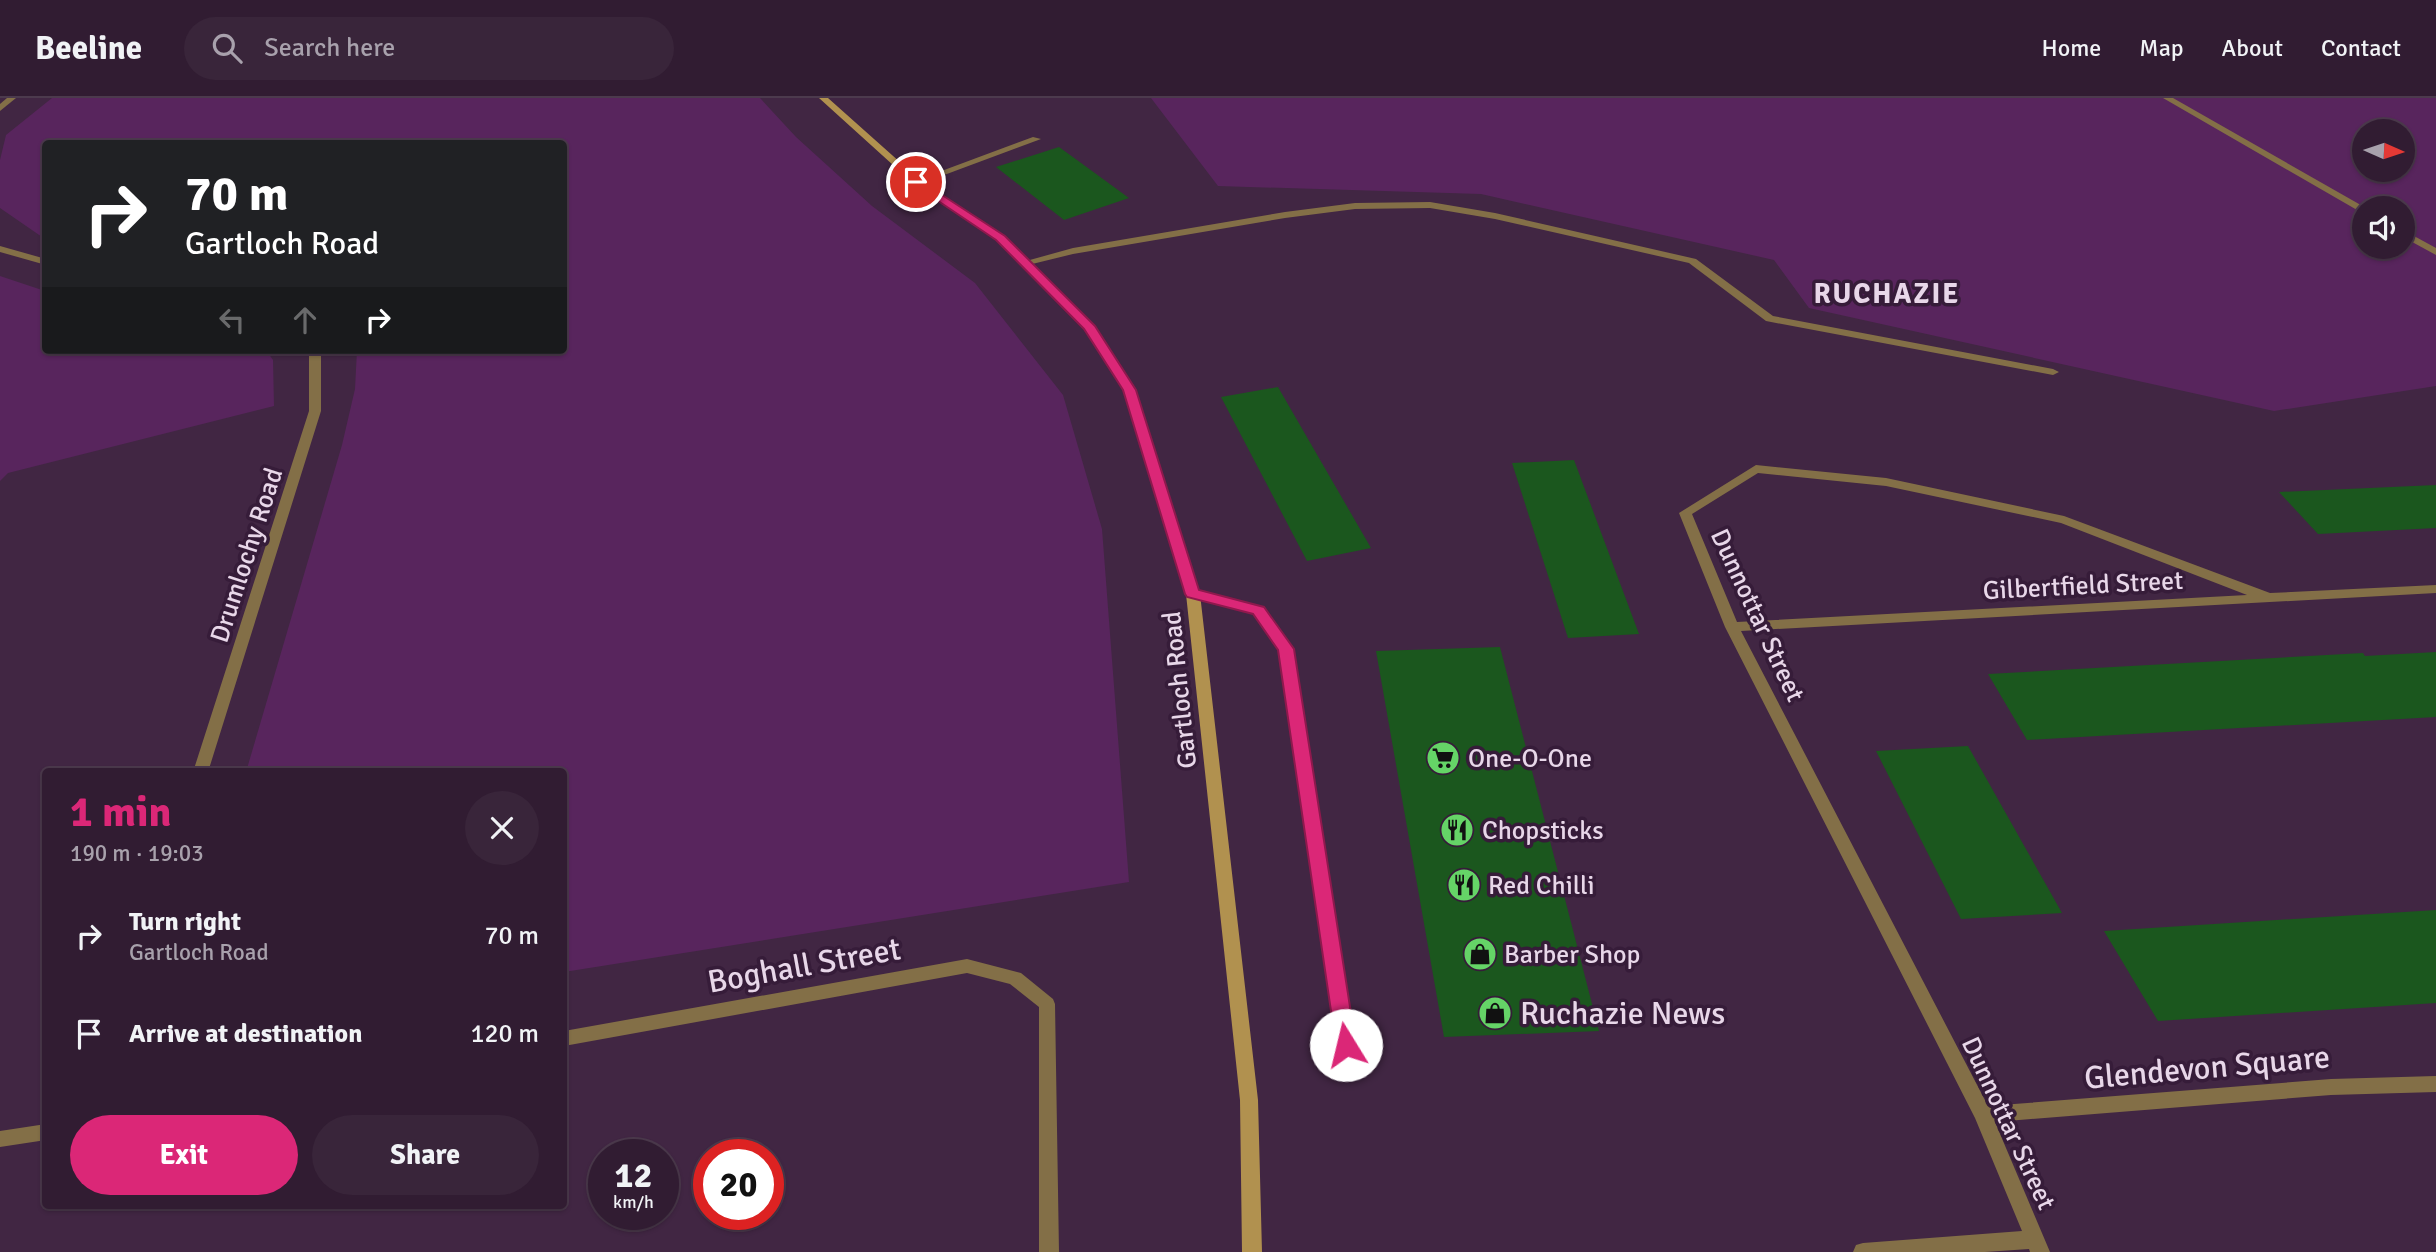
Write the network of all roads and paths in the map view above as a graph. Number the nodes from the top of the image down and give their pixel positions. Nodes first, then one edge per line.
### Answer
1 (12, 98) edge
2 (823, 98) edge
3 (2167, 98) edge
4 (0, 108) edge
5 (1036, 138) dead end
6 (916, 182) junction
7 (2352, 204) edge
8 (2415, 240) edge
9 (0, 249) edge
10 (2436, 252) edge
11 (42, 261) edge
12 (1024, 262) junction
13 (315, 354) edge
14 (2053, 372) dead end
15 (2436, 589) edge
16 (1193, 594) junction
17 (2269, 598) junction
18 (1731, 626) junction
19 (201, 768) edge
20 (567, 1038) edge
21 (1346, 1045) dead end
22 (2436, 1084) edge
23 (1983, 1115) junction
24 (42, 1133) edge
25 (0, 1139) edge
26 (2037, 1246) edge
27 (1049, 1252) edge
28 (1252, 1252) edge
29 (1863, 1252) edge

1 - 4 street
2 - 6 main road, Gartloch Road
3 - 7 street
5 - 6 street
6 - 12 main road, Gartloch Road
8 - 10 street
9 - 11 street
12 - 14 street
12 - 16 main road, Gartloch Road
13 - 19 street, Drumlochy Road
15 - 17 street, Gilbertfield Street
16 - 21 street
16 - 28 main road, Gartloch Road
17 - 18 street, Gilbertfield Street
17 - 18 street, Dunnottar Street
18 - 23 street, Dunnottar Street
20 - 27 street, Boghall Street
22 - 23 street, Glendevon Square
23 - 26 street, Dunnottar Street
24 - 25 street
26 - 29 street

